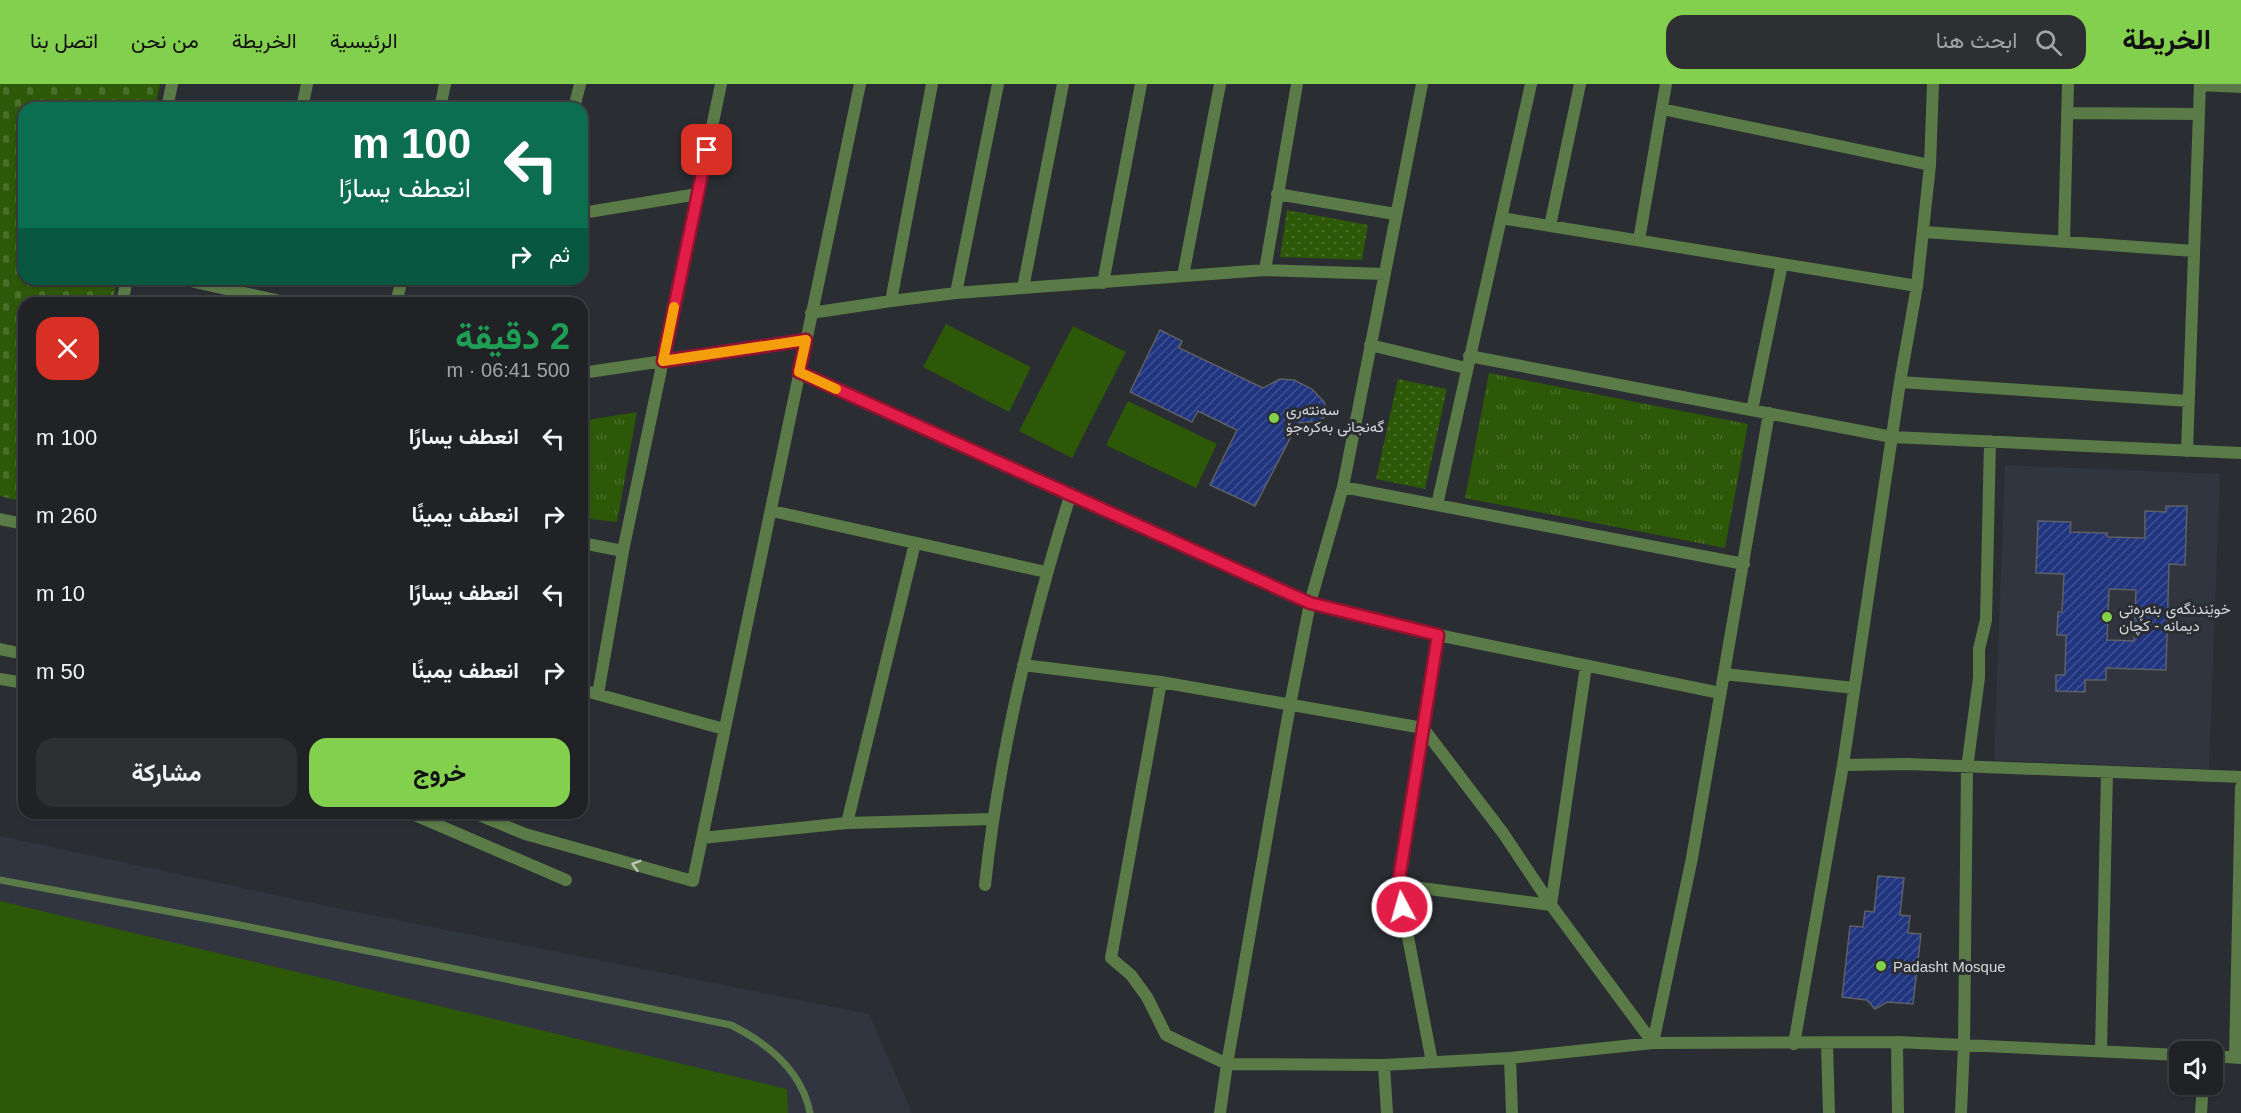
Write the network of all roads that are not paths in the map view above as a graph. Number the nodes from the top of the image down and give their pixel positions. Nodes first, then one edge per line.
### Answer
1 (172, 84) edge
2 (307, 84) edge
3 (445, 84) edge
4 (580, 84) edge
5 (721, 84) edge
6 (860, 84) edge
7 (932, 84) edge
8 (998, 84) edge
9 (1063, 84) edge
10 (1141, 84) edge
11 (1220, 84) edge
12 (1297, 84) edge
13 (1422, 84) edge
14 (1531, 84) edge
15 (1580, 84) edge
16 (1666, 84) edge
17 (1933, 84) edge
18 (2068, 84) edge
19 (2200, 85) edge
20 (2241, 87) edge
21 (168, 102) edge
22 (303, 102) edge
23 (441, 102) edge
24 (576, 102) edge
25 (1662, 109) junction
26 (2067, 113) junction
27 (2199, 114) junction
28 (1930, 165) junction
29 (698, 194) junction
30 (1278, 194) junction
31 (588, 212) edge
32 (1395, 214) junction
33 (1501, 218) junction
34 (1550, 226) junction
35 (1924, 231) junction
36 (1639, 240) junction
37 (2064, 241) junction
38 (2194, 251) junction
39 (1782, 264) junction
40 (1264, 270) junction
41 (1385, 274) junction
42 (1183, 276) junction
43 (1102, 283) junction
44 (207, 285) edge
45 (1917, 286) junction
46 (1023, 288) junction
47 (956, 293) junction
48 (262, 297) edge
49 (891, 301) junction
50 (811, 313) junction
51 (806, 340) junction
52 (1370, 345) junction
53 (663, 361) junction
54 (1468, 362) junction
55 (588, 372) edge
56 (799, 372) junction
57 (1900, 382) junction
58 (2189, 401) junction
59 (1752, 410) junction
60 (1769, 413) junction
61 (1892, 437) junction
62 (1990, 441) junction
63 (2187, 451) junction
64 (2241, 453) edge
65 (1343, 487) junction
66 (1071, 494) junction
67 (1437, 505) junction
68 (772, 511) junction
69 (0, 519) edge
70 (18, 523) edge
71 (915, 543) junction
72 (588, 544) edge
73 (623, 551) junction
74 (1744, 564) junction
75 (1046, 572) junction
76 (1310, 603) junction
77 (1438, 635) junction
78 (0, 649) edge
79 (18, 653) edge
80 (1023, 665) junction
81 (1586, 666) junction
82 (1724, 674) junction
83 (0, 679) edge
84 (18, 682) edge
85 (1161, 682) junction
86 (1854, 688) junction
87 (588, 692) edge
88 (1720, 693) junction
89 (598, 694) junction
90 (1290, 705) junction
91 (724, 729) junction
92 (1423, 729) junction
93 (1843, 765) junction
94 (1967, 768) junction
95 (2107, 772) junction
96 (2241, 777) edge
97 (2241, 787) edge
98 (424, 819) edge
99 (489, 819) edge
100 (992, 819) junction
101 (847, 823) junction
102 (702, 838) junction
103 (0, 880) edge
104 (566, 880) dead end
105 (985, 885) dead end
106 (1398, 885) junction
107 (1551, 905) junction
108 (2240, 910) edge
109 (1896, 1042) junction
110 (1653, 1043) junction
111 (1827, 1043) junction
112 (1794, 1044) junction
113 (1964, 1044) junction
114 (2102, 1051) junction
115 (2169, 1054) edge
116 (2223, 1057) edge
117 (1510, 1058) junction
118 (2238, 1058) edge
119 (1432, 1062) junction
120 (1227, 1064) junction
121 (1384, 1065) junction
122 (2202, 1095) edge
123 (810, 1113) edge
124 (1220, 1113) edge
125 (1387, 1113) edge
126 (1512, 1113) edge
127 (1829, 1113) edge
128 (1898, 1113) edge
129 (1961, 1113) edge
130 (2201, 1113) edge

1 - 21 street
2 - 22 street
3 - 23 street
4 - 24 street
5 - 29 street
6 - 50 street
7 - 49 street
8 - 47 street
9 - 46 street
10 - 43 street
11 - 42 street
12 - 30 street
13 - 32 street
14 - 33 street
15 - 34 street
16 - 25 street
17 - 28 street
18 - 26 street
19 - 20 street
19 - 27 street
25 - 28 street
25 - 36 street
26 - 27 street
26 - 37 street
27 - 38 street
28 - 35 street
29 - 31 street
29 - 53 street
30 - 32 street
30 - 40 street
32 - 41 street
33 - 34 street
33 - 54 street
34 - 36 street
35 - 37 street
35 - 45 street
36 - 39 street
37 - 38 street
38 - 58 street
39 - 45 street
39 - 59 street
40 - 41 street
40 - 42 street
41 - 52 street
42 - 43 street
43 - 46 street
44 - 48 street
45 - 57 street
46 - 47 street
47 - 49 street
49 - 50 street
50 - 51 street
51 - 53 street
51 - 56 street
52 - 54 street
52 - 65 street
53 - 55 street
53 - 73 street
54 - 59 street
54 - 67 street
56 - 66 street
56 - 68 street
57 - 58 street
57 - 61 street
58 - 63 street
59 - 60 street
60 - 61 street
60 - 74 street
61 - 62 street
61 - 86 street
62 - 63 street
62 - 94 street
63 - 64 street
65 - 67 street
65 - 76 street
66 - 75 street
66 - 76 street
67 - 74 street
68 - 71 street
68 - 91 street
69 - 70 street
71 - 75 street
71 - 101 street
72 - 73 street
73 - 89 street
74 - 82 street
75 - 80 street
76 - 77 street
76 - 90 street
77 - 81 street
77 - 92 street
78 - 79 street
80 - 85 street
80 - 100 street
81 - 88 street
81 - 107 street
82 - 86 street
82 - 88 street
83 - 84 street
85 - 90 street
85 - 120 street
86 - 93 street
87 - 89 street
88 - 110 street
89 - 91 street
90 - 92 street
90 - 120 street
91 - 102 street
92 - 106 street
92 - 107 street
93 - 94 street
93 - 112 street
94 - 95 street
94 - 113 street
95 - 96 street
95 - 114 street
97 - 108 street
98 - 104 street
102 -> 99 street
100 - 101 street
100 - 105 street
101 - 102 street
103 - 123 lane
106 - 107 street
106 - 119 street
107 - 110 street
108 - 118 street
109 - 111 street
109 - 113 street
109 - 128 street
110 - 112 street
110 - 117 street
111 - 112 street
111 - 127 street
113 - 114 street
113 - 129 street
114 - 115 street
116 - 118 street
117 - 119 street
117 - 126 street
119 - 121 street
120 - 121 street
120 - 124 street
121 - 125 street
122 - 130 street

